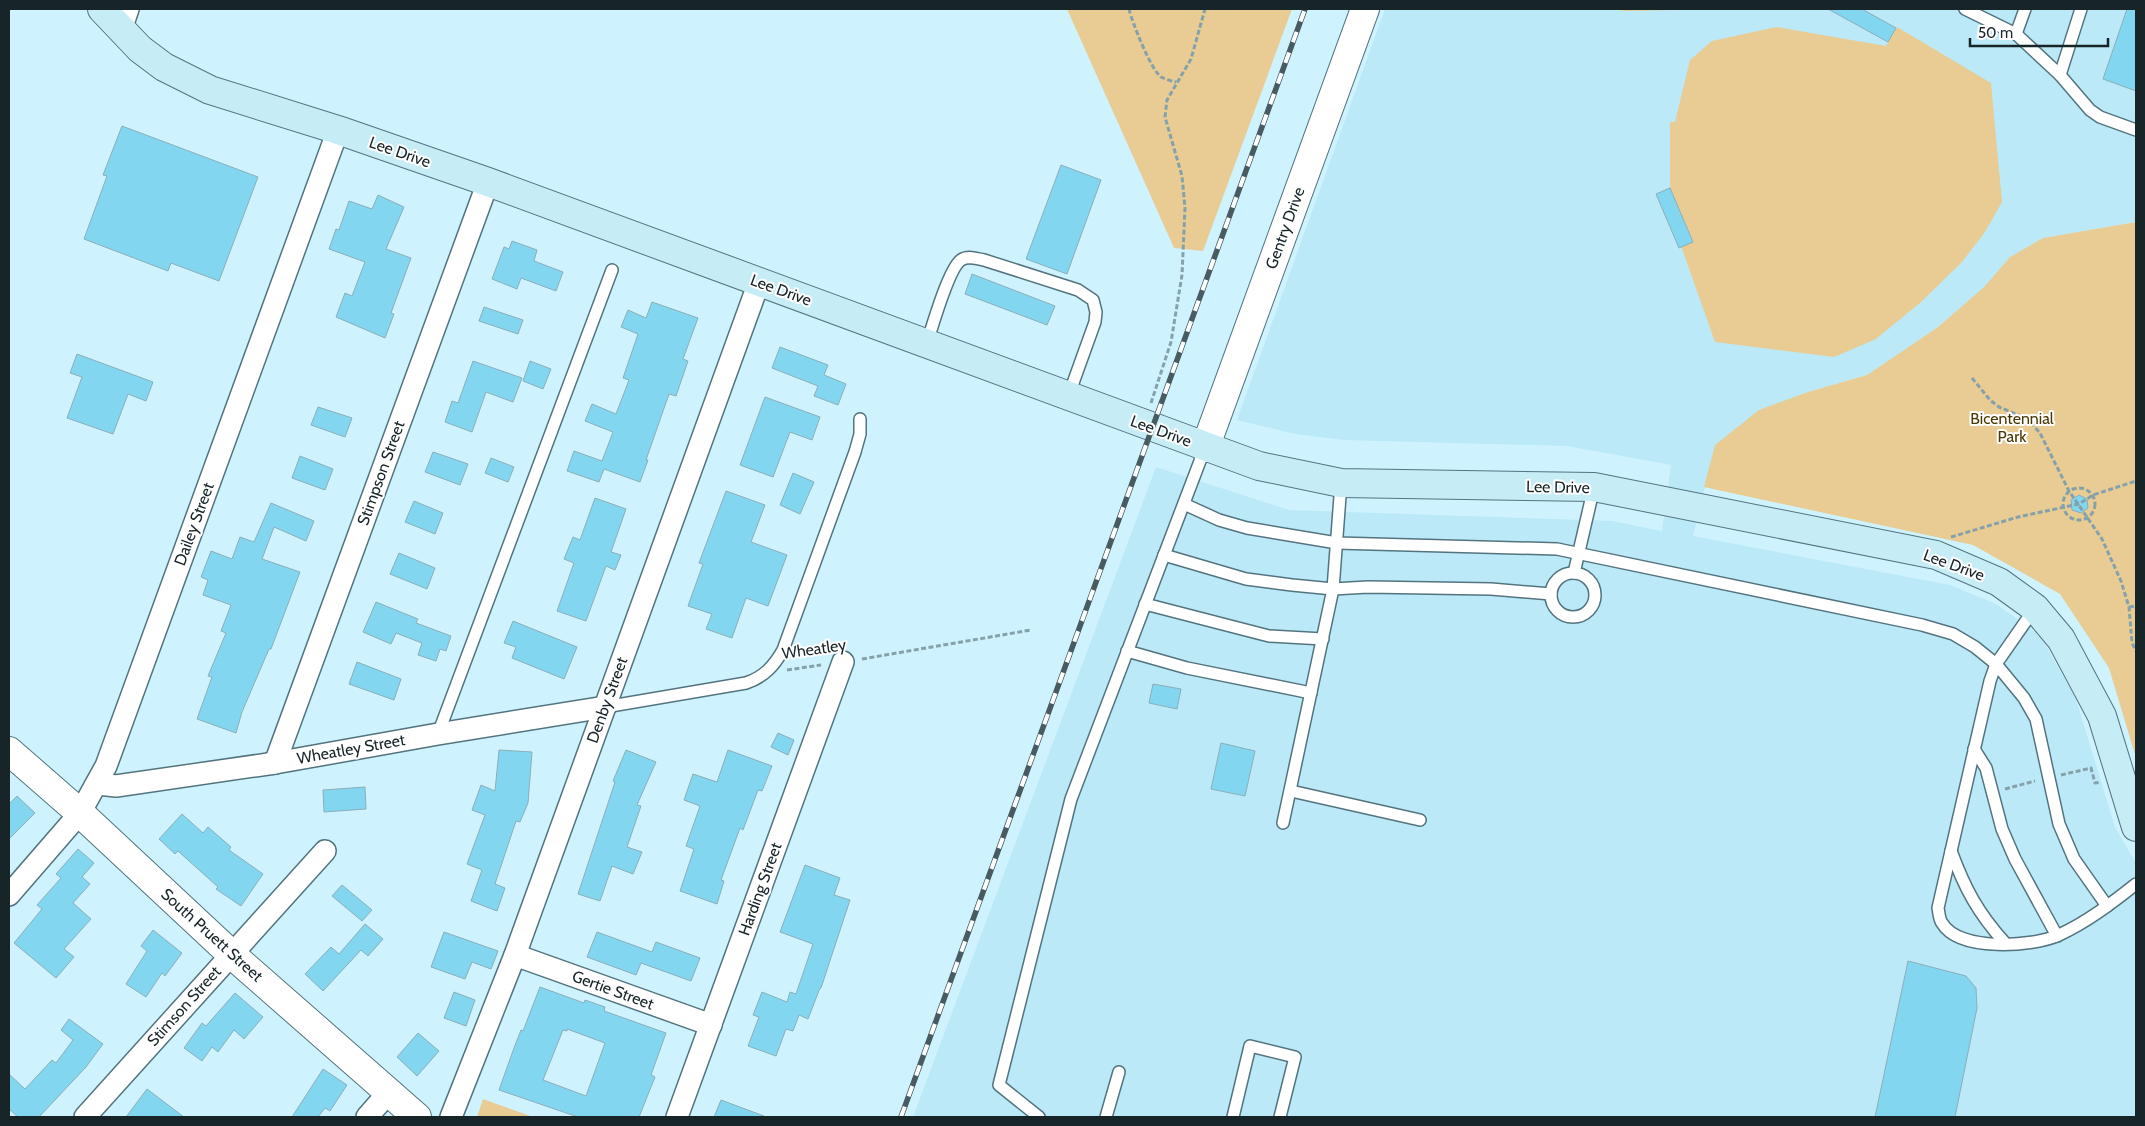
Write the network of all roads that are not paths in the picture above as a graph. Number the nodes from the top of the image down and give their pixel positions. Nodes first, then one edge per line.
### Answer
1 (102, 9) edge
2 (1364, 9) edge
3 (1965, 9) edge
4 (2025, 9) edge
5 (2081, 9) edge
6 (124, 20) edge
7 (2016, 34) junction
8 (2060, 75) junction
9 (338, 130) junction
10 (2136, 130) edge
11 (488, 182) junction
12 (612, 270) dead end
13 (760, 282) junction
14 (927, 344) junction
15 (1068, 397) junction
16 (860, 419) dead end
17 (1205, 448) junction
18 (1341, 483) junction
19 (1594, 487) junction
20 (1184, 504) junction
21 (1337, 543) junction
22 (1578, 554) junction
23 (1164, 555) junction
24 (1574, 573) junction
25 (1333, 588) junction
26 (1551, 594) junction
27 (1145, 604) junction
28 (2035, 608) junction
29 (1323, 639) junction
30 (1127, 651) junction
31 (843, 662) road end
32 (1996, 664) junction
33 (1311, 693) junction
34 (604, 707) junction
35 (438, 734) junction
36 (1974, 748) junction
37 (9, 751) edge
38 (275, 763) junction
39 (98, 784) junction
40 (1291, 791) junction
41 (80, 813) junction
42 (1420, 820) dead end
43 (1283, 823) dead end
44 (2136, 827) edge
45 (325, 851) dead end
46 (1951, 851) junction
47 (2136, 884) edge
48 (9, 895) edge
49 (2107, 906) junction
50 (2057, 936) junction
51 (2004, 944) junction
52 (231, 954) junction
53 (514, 955) junction
54 (711, 1025) junction
55 (1119, 1072) dead end
56 (389, 1092) junction
57 (85, 1117) edge
58 (367, 1117) edge
59 (417, 1117) edge
60 (451, 1117) edge
61 (677, 1117) edge
62 (1039, 1117) edge
63 (1106, 1117) edge
64 (1233, 1117) edge
65 (1280, 1117) edge

1 - 6 main road, Lee Drive
2 - 17 street, Gentry Drive
3 - 7 lane
4 - 7 lane
5 - 8 lane
6 - 9 main road, Lee Drive
7 - 8 lane
8 - 10 lane
9 - 11 main road, Lee Drive
9 - 39 street, Dailey Street
11 - 13 main road, Lee Drive
11 - 38 street, Stimpson Street
12 - 35 lane
13 - 14 main road, Lee Drive
13 - 34 street, Denby Street
14 - 15 main road, Lee Drive
14 - 15 lane
15 - 17 main road, Lee Drive
16 - 34 lane, Wheatley
17 - 18 main road, Lee Drive
17 - 20 lane
18 - 19 main road, Lee Drive
18 - 21 lane
19 - 22 lane
19 - 28 main road, Lee Drive
20 - 21 lane
20 - 23 lane
21 - 22 lane
21 - 25 lane
22 - 24 lane
22 - 32 lane
23 - 25 lane
23 - 27 lane
24 - 26 lane
24 - 26 lane
25 - 26 lane
25 - 29 lane
27 - 29 lane
27 - 30 lane
28 - 32 lane
28 - 44 main road, Lee Drive
29 - 33 lane
30 - 33 lane
30 - 62 lane
31 - 54 street, Harding Street
32 - 36 lane
32 - 49 lane
33 - 40 lane
34 - 35 street, Wheatley Street
34 - 53 street, Denby Street
35 - 38 street, Wheatley Street
36 - 46 lane
36 - 50 lane
37 - 41 street, South Pruett Street
38 - 39 street, Wheatley Street
39 - 41 street, Dailey Street
40 - 42 lane
40 - 43 lane
41 - 48 street, Dailey Street
41 - 52 street, South Pruett Street
45 - 52 street, Stimson Street
46 - 51 lane
46 - 51 lane
47 - 49 lane
49 - 50 lane
50 - 51 lane
52 - 56 street, South Pruett Street
52 - 57 street, Stimson Street
53 - 54 street, Gertie Street
53 - 60 street, Denby Street
54 - 61 street, Harding Street
55 - 63 lane
56 - 58 street
56 - 59 street, South Pruett Street
64 - 65 lane

